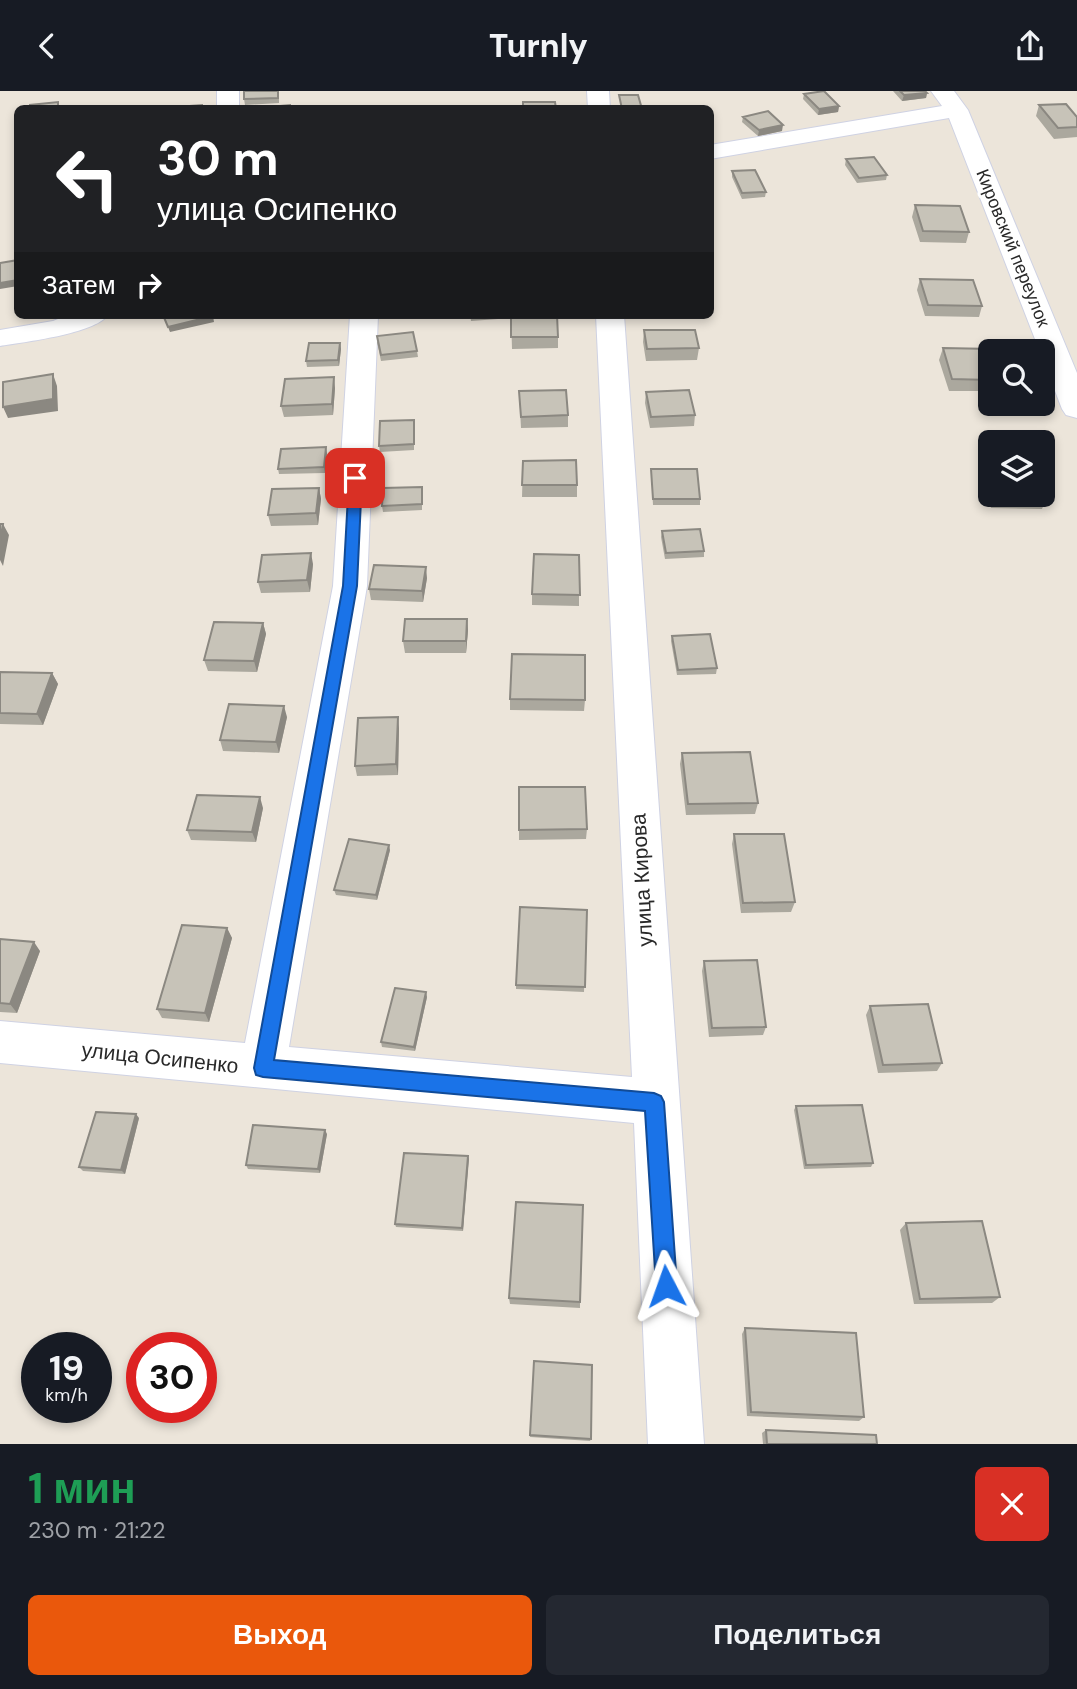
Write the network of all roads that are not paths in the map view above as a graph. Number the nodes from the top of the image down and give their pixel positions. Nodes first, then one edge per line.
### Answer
1 (949, 100) edge
2 (714, 151) edge
3 (83, 319) edge
4 (364, 319) edge
5 (610, 319) edge
6 (0, 338) edge
7 (1077, 409) edge
8 (0, 1042) edge
9 (263, 1068) junction
10 (654, 1102) junction
11 (676, 1444) edge

1 - 2 street
1 - 7 street, Кировский переулок
3 - 6 street
4 - 9 street
5 - 10 street, улица Кирова
8 - 9 street, улица Осипенко
9 - 10 street, улица Осипенко
10 - 11 street, улица Кирова

